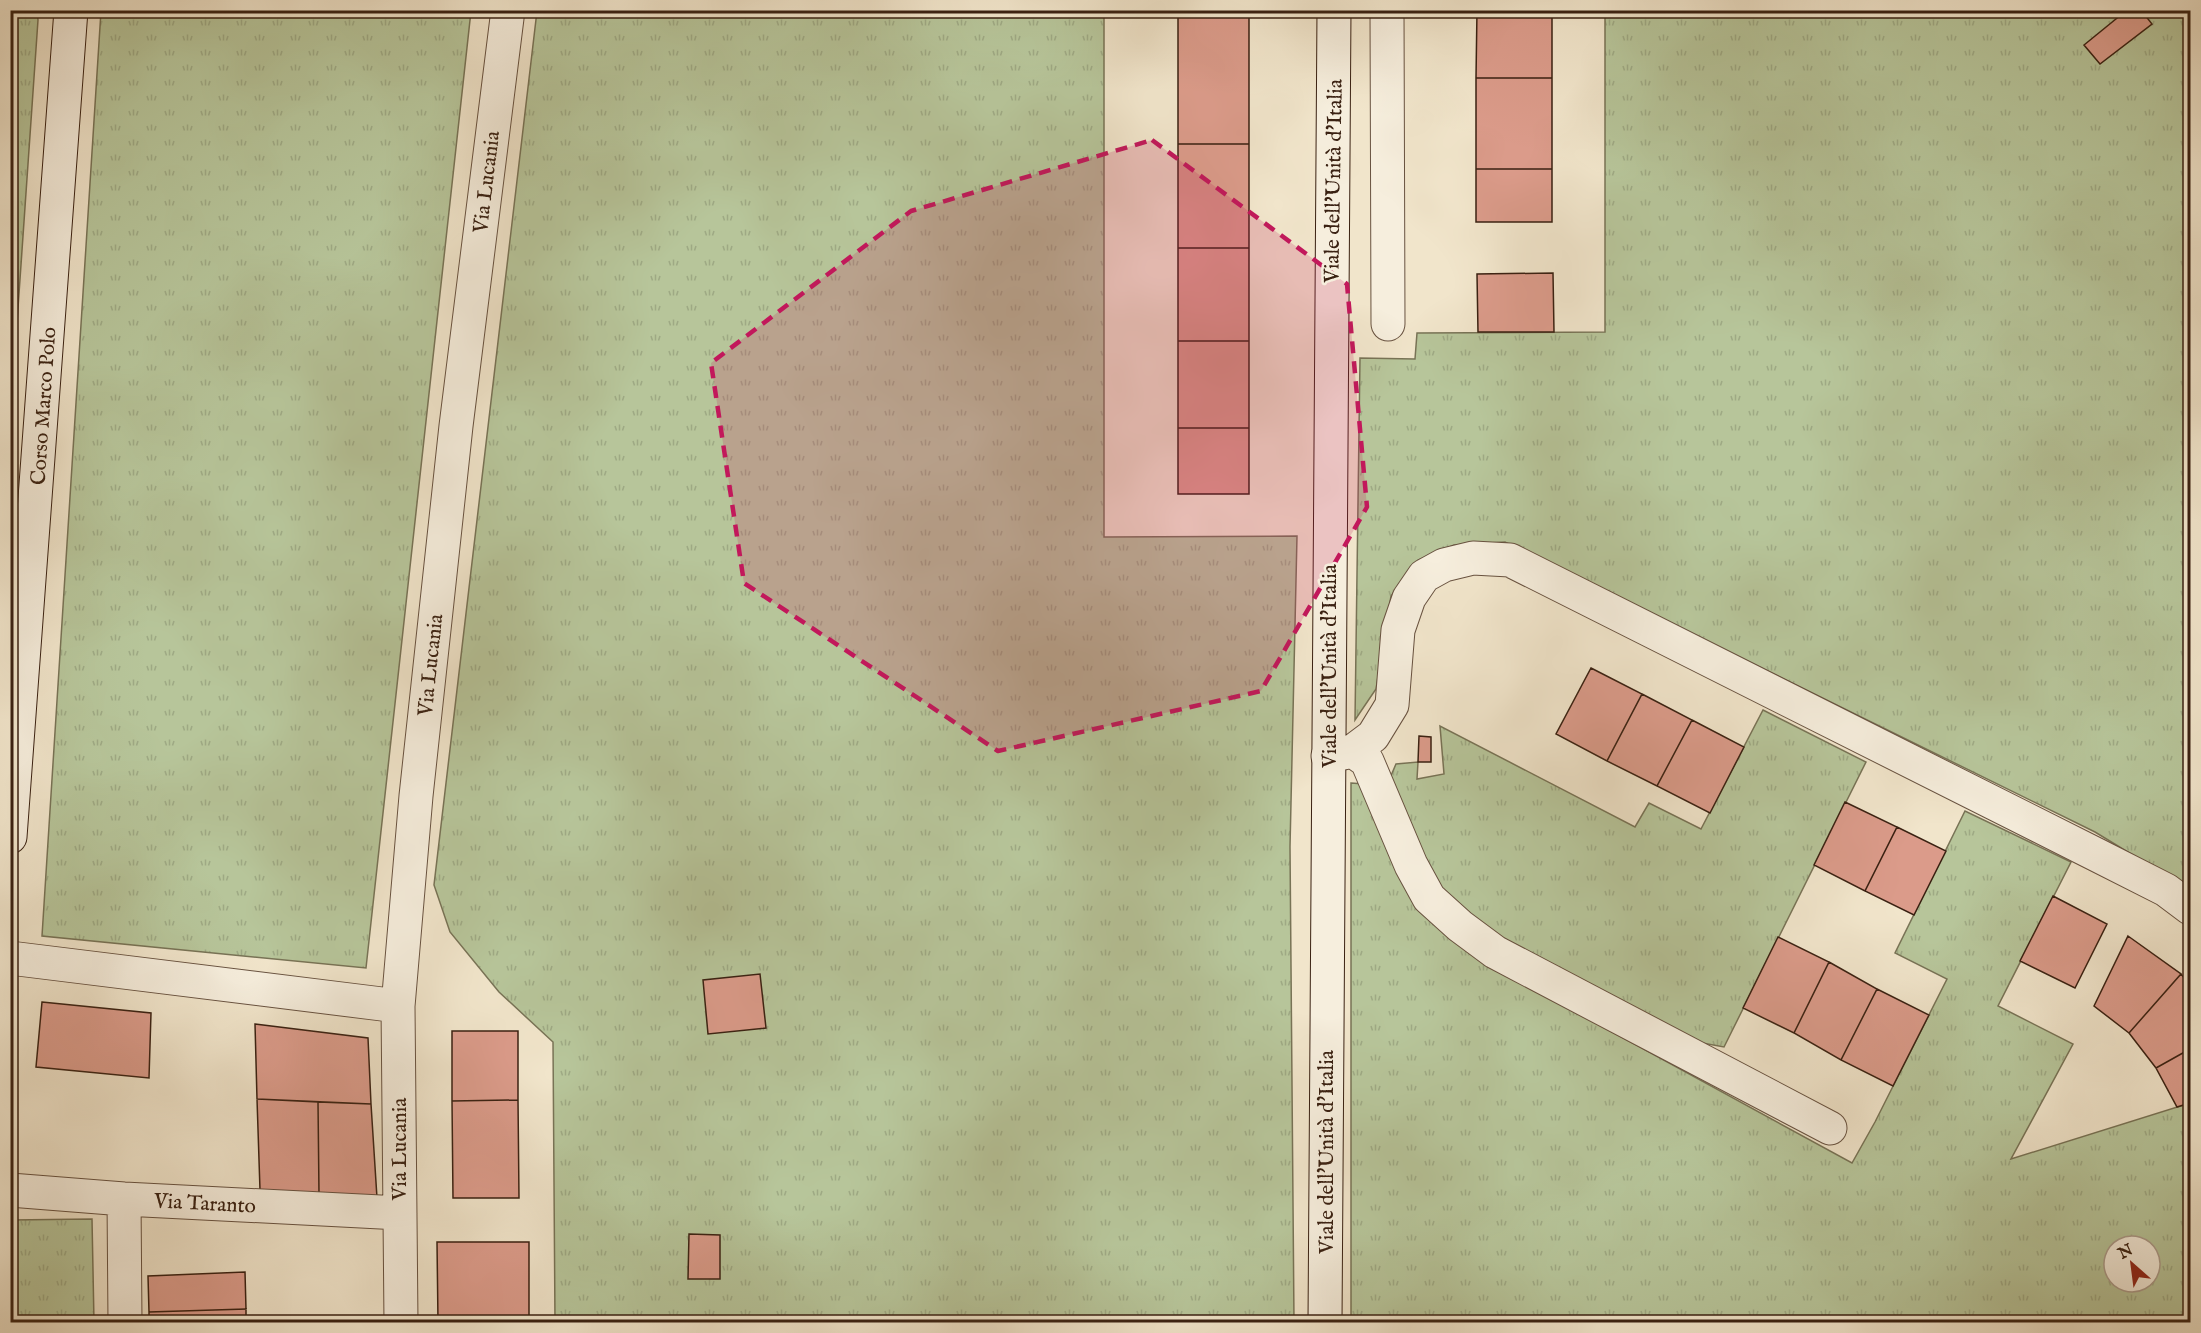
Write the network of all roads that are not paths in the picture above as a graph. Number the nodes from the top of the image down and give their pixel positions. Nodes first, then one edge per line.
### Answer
1 (71, 10) edge
2 (508, 10) edge
3 (1334, 10) edge
4 (1387, 10) edge
5 (1388, 324) dead end
6 (1341, 754) junction
7 (11, 822) edge
8 (2190, 908) edge
9 (10, 958) edge
10 (398, 1006) junction
11 (1830, 1128) dead end
12 (10, 1190) edge
13 (124, 1199) junction
14 (400, 1213) junction
15 (125, 1323) edge
16 (401, 1323) edge
17 (1325, 1323) edge

1 - 7 street, Corso Marco Polo
2 - 10 street, Via Lucania
3 - 6 street, Viale dell'Unità d'Italia
4 - 5 street
6 - 8 street
6 - 11 street
6 - 17 street, Viale dell'Unità d'Italia
9 - 10 street
10 - 14 street, Via Lucania
12 - 13 street, Via Taranto
13 - 14 street, Via Taranto
13 - 15 street
14 - 16 street, Via Lucania

